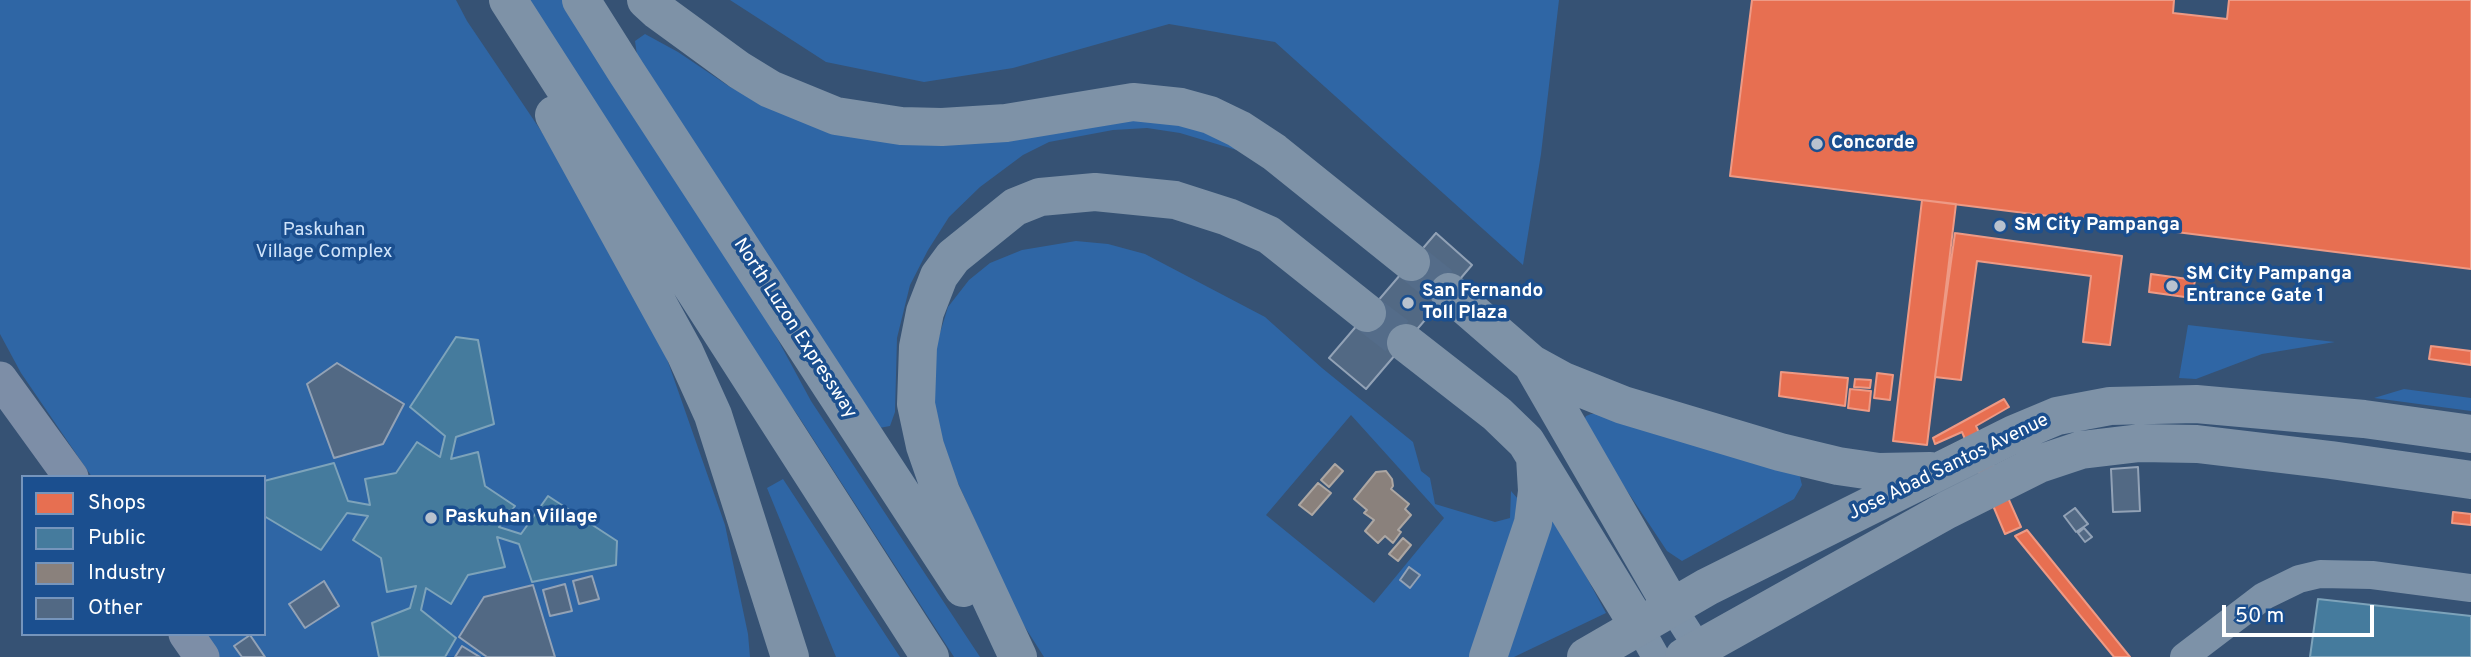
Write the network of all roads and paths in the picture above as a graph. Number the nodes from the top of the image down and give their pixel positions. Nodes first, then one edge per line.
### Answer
1 (491, 0) edge
2 (508, 0) edge
3 (581, 0) edge
4 (646, 0) edge
5 (1411, 262) tunnel mouth
6 (1449, 292) tunnel mouth
7 (1367, 313) tunnel mouth
8 (1406, 343) tunnel mouth
9 (1532, 364) junction
10 (0, 379) edge
11 (2471, 434) edge
12 (1535, 455) junction
13 (2471, 457) edge
14 (2332, 460) junction
15 (1942, 470) junction
16 (70, 475) edge
17 (2471, 480) edge
18 (2471, 588) edge
19 (1672, 607) junction
20 (1767, 613) junction
21 (187, 636) edge
22 (1647, 641) edge
23 (1696, 654) edge
24 (202, 657) edge
25 (790, 657) edge
26 (930, 657) edge
27 (1008, 657) edge
28 (1018, 657) edge
29 (1488, 657) edge
30 (1586, 657) edge
31 (1750, 657) edge
32 (2184, 657) edge

1 - 25 highway
2 - 26 highway
3 - 27 highway, North Luzon Expressway
4 - 5 highway
6 - 9 highway
7 - 28 highway
8 - 12 highway
9 - 15 highway
9 - 19 highway
10 - 16 main road
11 - 15 highway, Jose Abad Santos Avenue
12 - 22 highway
12 - 29 highway
13 - 14 highway
14 - 17 highway, Jose Abad Santos Avenue
14 - 20 highway, Jose Abad Santos Avenue
15 - 19 highway, Jose Abad Santos Avenue
18 - 32 street
19 - 22 highway, Jose Abad Santos Avenue
19 - 23 street
20 - 23 highway, Jose Abad Santos Avenue
20 - 31 highway
21 - 24 main road
22 - 30 highway, Jose Abad Santos Avenue

